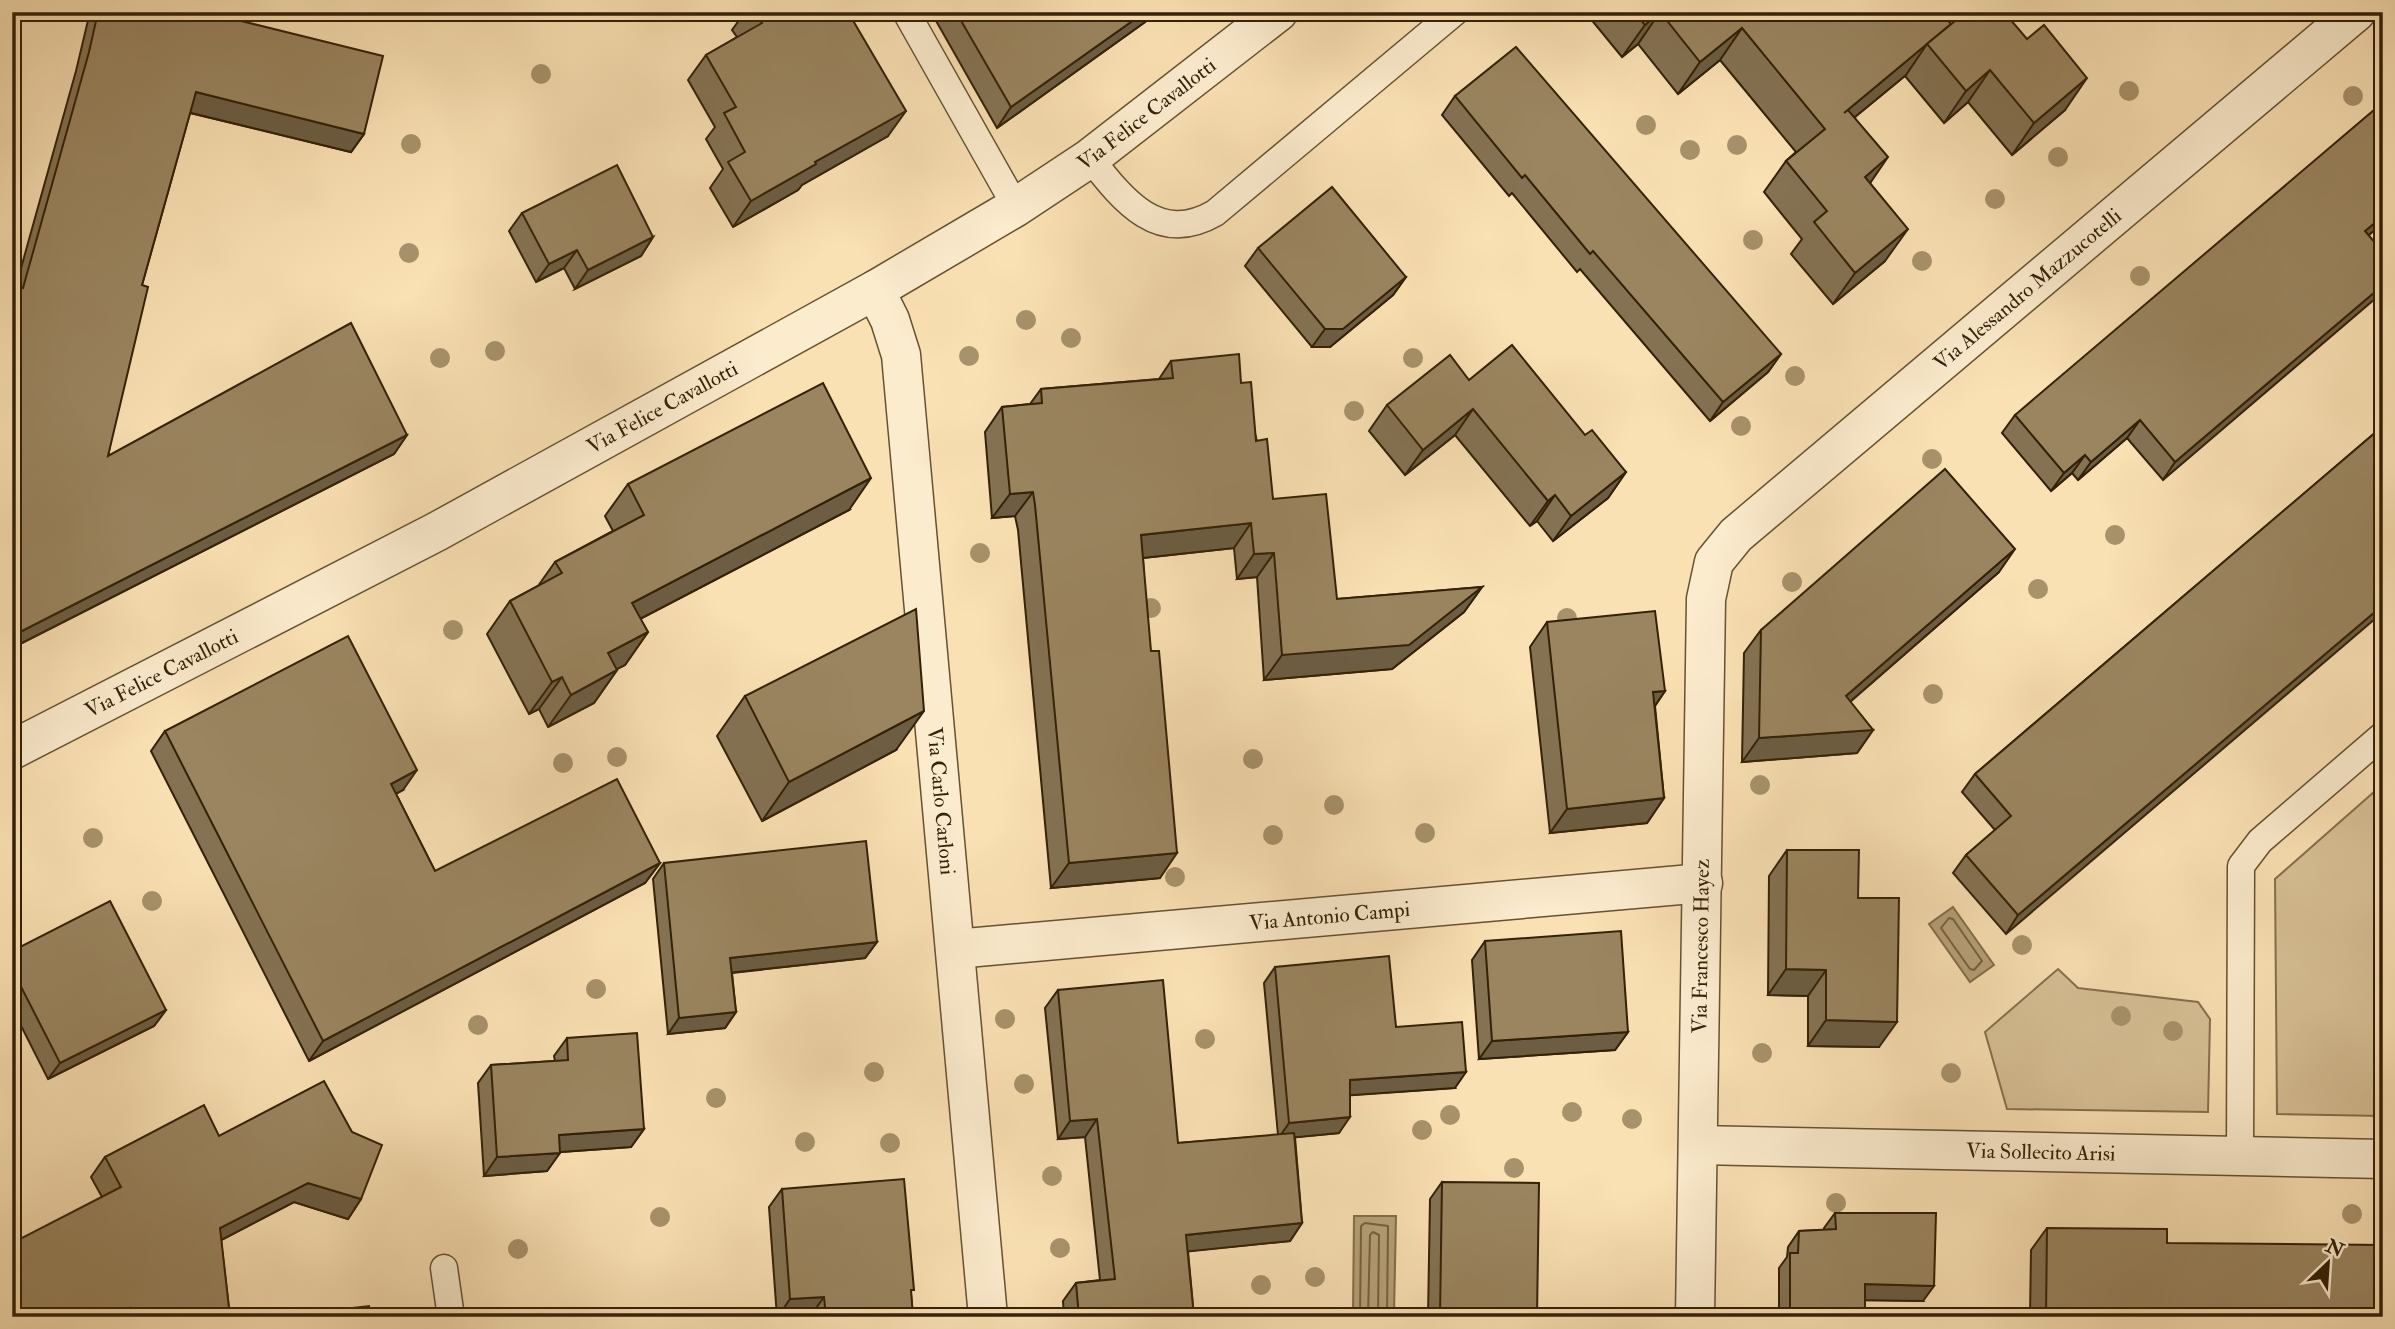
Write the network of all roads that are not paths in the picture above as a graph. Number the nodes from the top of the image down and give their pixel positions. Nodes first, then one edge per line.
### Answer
1 (906, 12) edge
2 (1455, 12) edge
3 (2356, 12) edge
4 (1273, 14) edge
5 (1090, 158) junction
6 (1016, 207) junction
7 (875, 290) junction
8 (1710, 575) joint
9 (2383, 735) edge
10 (12, 750) edge
11 (1703, 883) junction
12 (955, 949) junction
13 (1698, 1145) junction
14 (2240, 1156) junction
15 (2383, 1158) edge
16 (444, 1268) dead end
17 (450, 1317) edge
18 (988, 1317) edge
19 (1695, 1317) edge

1 - 6 lane
2 - 5 lane
3 - 8 street, Via Alessandro Mazzucotelli
4 - 5 street, Via Felice Cavallotti
5 - 6 street, Via Felice Cavallotti
6 - 7 street, Via Felice Cavallotti
7 - 10 street, Via Felice Cavallotti
7 - 12 street, Via Carlo Carloni
8 - 11 street, Via Francesco Hayez
9 - 14 lane
11 - 12 street, Via Antonio Campi
11 - 13 street, Via Francesco Hayez
12 - 18 street, Via Carlo Carloni
13 - 14 street, Via Sollecito Arisi
13 - 19 street, Via Francesco Hayez
14 - 15 street, Via Sollecito Arisi
16 - 17 lane

